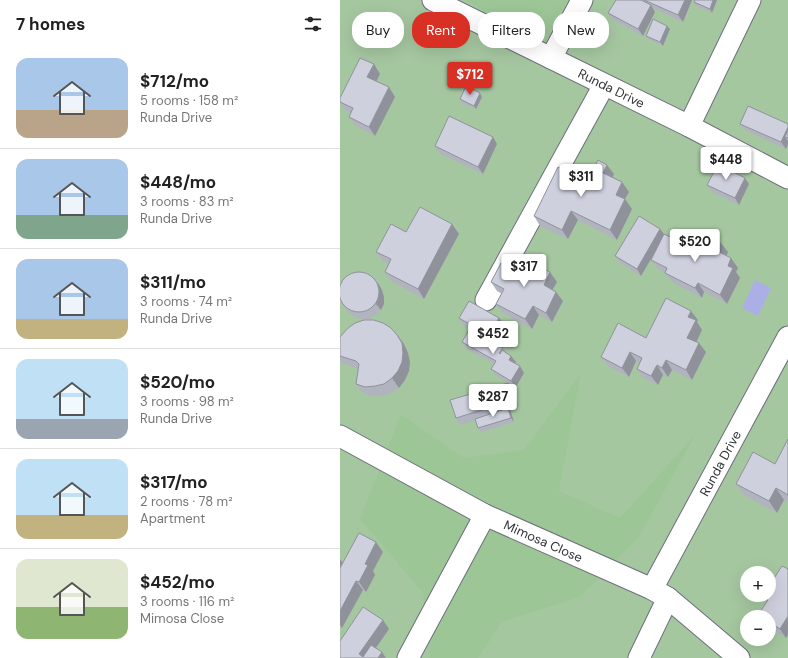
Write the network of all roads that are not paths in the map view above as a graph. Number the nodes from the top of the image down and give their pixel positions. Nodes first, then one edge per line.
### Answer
1 (433, 0) edge
2 (582, 0) edge
3 (750, 0) edge
4 (551, 58) junction
5 (604, 85) junction
6 (689, 126) junction
7 (788, 178) edge
8 (486, 300) dead end
9 (788, 336) edge
10 (340, 436) edge
11 (485, 514) junction
12 (660, 594) junction
13 (408, 658) edge
14 (639, 658) edge
15 (739, 658) edge

1 - 4 street, Runda Drive
2 - 4 street
3 - 6 street
4 - 5 street, Runda Drive
5 - 6 street, Runda Drive
5 - 8 street
6 - 7 street, Runda Drive
9 - 12 street, Runda Drive
10 - 11 street, Mimosa Close
11 - 12 street, Mimosa Close
11 - 13 street
12 - 14 street, Runda Drive
12 - 15 street, Mimosa Close

